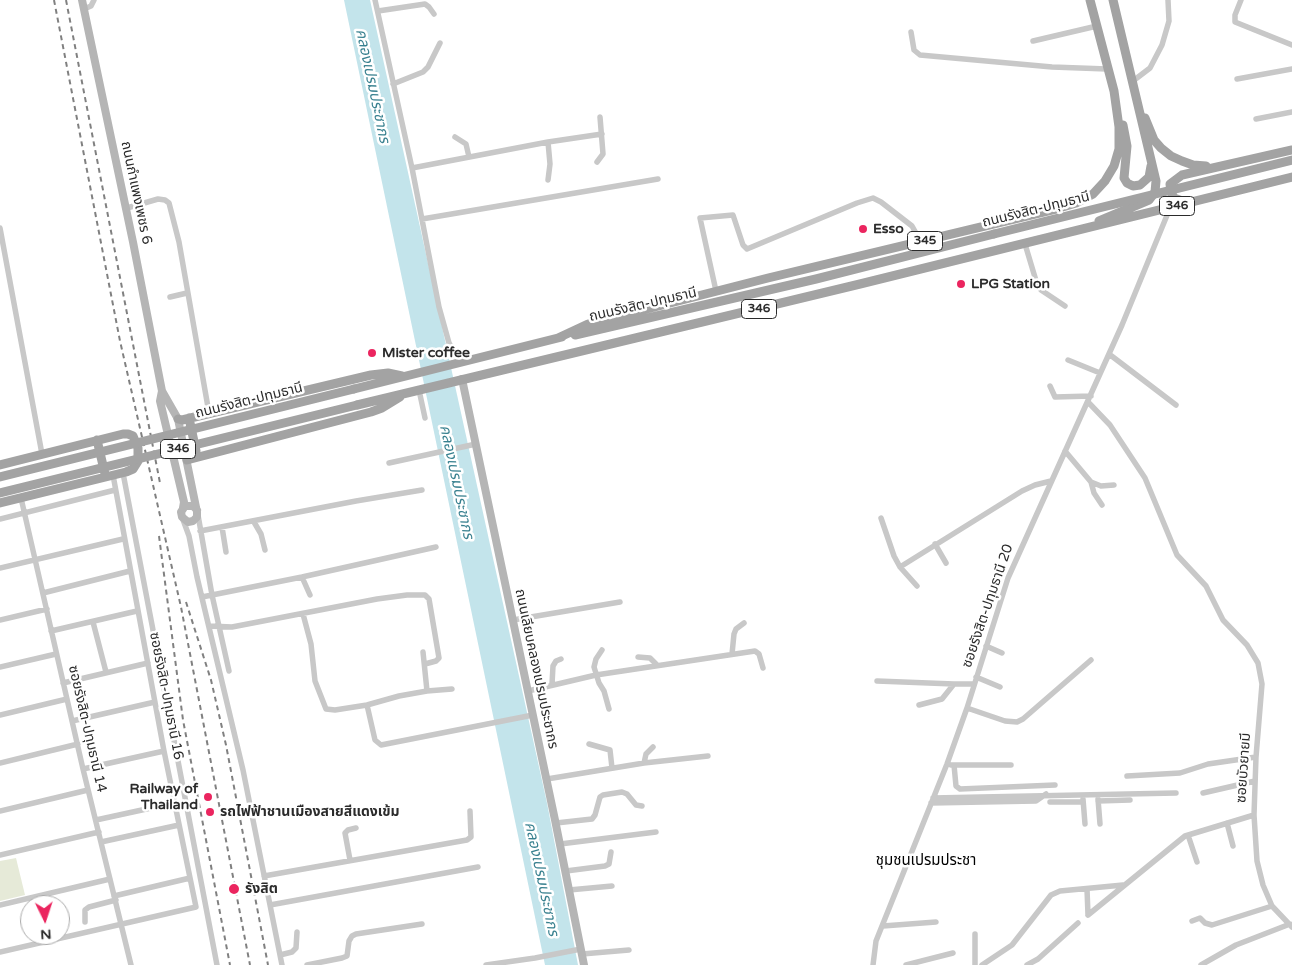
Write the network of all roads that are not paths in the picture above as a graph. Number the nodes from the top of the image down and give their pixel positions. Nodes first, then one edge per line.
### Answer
1 (82, 0) edge
2 (94, 0) edge
3 (375, 0) edge
4 (1090, 0) edge
5 (1113, 0) edge
6 (1168, 0) edge
7 (1240, 0) edge
8 (84, 9) junction
9 (378, 11) junction
10 (434, 14) dead end
11 (1097, 26) junction
12 (912, 32) dead end
13 (1033, 41) dead end
14 (440, 44) dead end
15 (1292, 44) edge
16 (1107, 69) junction
17 (1292, 69) edge
18 (1237, 79) dead end
19 (1133, 81) junction
20 (394, 84) junction
21 (1114, 91) junction
22 (1137, 102) junction
23 (1292, 112) edge
24 (600, 118) dead end
25 (1256, 119) dead end
26 (602, 134) junction
27 (455, 137) dead end
28 (548, 142) junction
29 (1146, 144) junction
30 (1292, 150) edge
31 (469, 157) junction
32 (1292, 160) edge
33 (597, 162) dead end
34 (1224, 164) junction
35 (412, 168) junction
36 (1292, 177) edge
37 (658, 179) dead end
38 (548, 180) dead end
39 (1189, 203) junction
40 (126, 208) junction
41 (1170, 208) junction
42 (422, 219) junction
43 (0, 228) edge
44 (1061, 235) junction
45 (921, 242) junction
46 (1, 243) edge
47 (1025, 244) junction
48 (716, 291) junction
49 (187, 293) junction
50 (170, 297) dead end
51 (1065, 306) dead end
52 (558, 338) junction
53 (1109, 354) junction
54 (1068, 360) dead end
55 (456, 363) junction
56 (1100, 373) junction
57 (404, 376) junction
58 (459, 380) junction
59 (1050, 386) dead end
60 (417, 390) junction
61 (162, 391) junction
62 (1089, 399) junction
63 (1176, 405) dead end
64 (209, 414) junction
65 (189, 418) junction
66 (425, 418) dead end
67 (178, 419) junction
68 (97, 440) junction
69 (475, 444) junction
70 (1065, 451) junction
71 (42, 454) junction
72 (197, 456) junction
73 (186, 460) junction
74 (389, 463) dead end
75 (0, 465) edge
76 (123, 473) junction
77 (109, 476) junction
78 (0, 477) edge
79 (1051, 481) junction
80 (1091, 482) junction
81 (1114, 485) dead end
82 (115, 490) junction
83 (422, 490) dead end
84 (0, 493) edge
85 (21, 498) junction
86 (0, 503) edge
87 (1102, 505) dead end
88 (183, 508) junction
89 (24, 513) junction
90 (196, 515) junction
91 (182, 517) junction
92 (881, 518) dead end
93 (0, 519) edge
94 (254, 522) junction
95 (222, 527) junction
96 (200, 531) junction
97 (190, 536) junction
98 (124, 539) junction
99 (935, 544) junction
100 (436, 547) dead end
101 (265, 550) dead end
102 (226, 552) dead end
103 (35, 560) junction
104 (946, 563) dead end
105 (900, 567) junction
106 (0, 568) edge
107 (130, 571) junction
108 (302, 578) junction
109 (917, 586) dead end
110 (43, 592) junction
111 (212, 595) junction
112 (310, 595) dead end
113 (202, 597) junction
114 (620, 602) dead end
115 (47, 609) junction
116 (137, 611) junction
117 (303, 614) junction
118 (0, 620) edge
119 (513, 620) junction
120 (93, 622) junction
121 (744, 623) dead end
122 (209, 626) junction
123 (219, 626) junction
124 (51, 631) junction
125 (986, 646) junction
126 (602, 650) dead end
127 (423, 652) dead end
128 (1002, 653) dead end
129 (56, 654) junction
130 (732, 654) junction
131 (638, 657) dead end
132 (561, 659) dead end
133 (1091, 660) dead end
134 (148, 663) junction
135 (425, 664) junction
136 (658, 666) junction
137 (0, 667) edge
138 (762, 668) dead end
139 (229, 671) dead end
140 (106, 672) junction
141 (596, 674) junction
142 (877, 681) dead end
143 (975, 681) junction
144 (64, 683) junction
145 (552, 684) junction
146 (954, 684) junction
147 (1000, 687) dead end
148 (452, 689) dead end
149 (427, 691) junction
150 (528, 691) junction
151 (67, 699) junction
152 (155, 702) junction
153 (367, 705) junction
154 (919, 705) dead end
155 (967, 708) junction
156 (609, 709) dead end
157 (0, 715) edge
158 (532, 715) junction
159 (72, 721) junction
160 (78, 744) junction
161 (589, 744) dead end
162 (653, 747) dead end
163 (164, 751) junction
164 (708, 756) dead end
165 (1256, 757) junction
166 (0, 763) edge
167 (644, 763) junction
168 (947, 764) junction
169 (954, 765) junction
170 (1011, 765) dead end
171 (612, 768) junction
172 (83, 769) junction
173 (1127, 776) dead end
174 (547, 780) junction
175 (1255, 781) junction
176 (1055, 786) dead end
177 (88, 790) junction
178 (1176, 793) dead end
179 (1203, 793) dead end
180 (1082, 794) junction
181 (1098, 798) junction
182 (1130, 800) dead end
183 (932, 801) junction
184 (1050, 802) dead end
185 (1083, 802) junction
186 (174, 803) junction
187 (642, 806) dead end
188 (0, 810) edge
189 (470, 811) dead end
190 (1254, 815) junction
191 (96, 820) junction
192 (556, 823) junction
193 (1227, 823) junction
194 (1085, 824) dead end
195 (1100, 824) dead end
196 (179, 825) junction
197 (356, 828) dead end
198 (99, 832) junction
199 (656, 832) dead end
200 (1188, 835) junction
201 (102, 842) junction
202 (560, 844) junction
203 (1233, 846) dead end
204 (611, 852) dead end
205 (0, 855) edge
206 (350, 860) junction
207 (1197, 862) dead end
208 (478, 867) dead end
209 (566, 871) junction
210 (264, 876) junction
211 (190, 878) junction
212 (110, 879) junction
213 (1123, 885) junction
214 (612, 886) dead end
215 (1087, 889) junction
216 (569, 890) junction
217 (115, 898) junction
218 (0, 905) edge
219 (270, 905) junction
220 (1272, 906) junction
221 (1192, 921) dead end
222 (85, 922) dead end
223 (936, 922) dead end
224 (1078, 923) dead end
225 (422, 924) dead end
226 (121, 925) junction
227 (1291, 925) edge
228 (883, 926) junction
229 (297, 932) dead end
230 (975, 934) dead end
231 (628, 950) dead end
232 (580, 951) junction
233 (0, 952) edge
234 (953, 953) dead end
235 (280, 955) junction
236 (531, 961) edge
237 (130, 965) edge
238 (217, 965) edge
239 (282, 965) edge
240 (307, 965) edge
241 (486, 965) edge
242 (584, 965) edge
243 (873, 965) edge
244 (906, 965) edge
245 (975, 965) edge
246 (982, 965) edge
247 (1027, 965) edge
248 (1201, 965) edge

1 - 8 main road, ถนนกำแพงเพชร 6
2 - 8 street
3 - 9 street
4 - 11 main road, 345
5 - 19 main road
6 - 19 street
7 - 15 street
8 - 40 main road, ถนนกำแพงเพชร 6
9 - 10 street
9 - 20 street
11 - 13 street
11 - 16 main road, 345
12 - 16 street
14 - 20 street
16 - 21 main road, 345
17 - 18 street
19 - 22 main road
20 - 35 street
21 - 29 main road
21 - 45 main road, 345
22 - 29 main road
22 - 34 main road
23 - 25 street
24 - 26 street
26 - 28 street
26 - 33 street
27 - 31 street
28 - 31 street
28 - 38 street
29 - 44 main road
30 - 34 main road
31 - 35 street
32 - 52 main road, ถนนรังสิต-ปทุมธานี / 346, bridge
34 - 39 main road
35 - 42 street
36 - 39 main road, 346
37 - 42 street
39 - 41 main road, 346
40 - 49 street
40 - 61 main road, ถนนกำแพงเพชร 6
41 - 44 main road, 346
41 - 53 street, ซอยรังสิต-ปทุมธานี 20
42 - 55 street
43 - 46 street
44 - 47 main road, 346
45 - 48 main road, 345
45 - 48 street
46 - 71 street
47 - 51 street
47 - 58 main road, 346
48 - 52 main road, 345
49 - 50 street
49 - 64 street
52 - 55 main road, ถนนรังสิต-ปทุมธานี / 346
53 - 56 street, ซอยรังสิต-ปทุมธานี 20
53 - 63 street
54 - 56 street
55 - 57 main road, ถนนรังสิต-ปทุมธานี / 346
56 - 62 street, ซอยรังสิต-ปทุมธานี 20
57 - 64 main road
57 - 78 main road, ถนนรังสิต-ปทุมธานี / 346, bridge
58 - 60 main road, 346
58 - 69 main road, ถนนเลียบคลองเปรมประชากร
59 - 62 street
60 - 66 street
60 - 72 main road
60 - 84 main road, 346, bridge
61 - 67 main road, ถนนกำแพงเพชร 6
61 - 88 main road, ถนนกำแพงเพชร 6
62 - 70 street, ซอยรังสิต-ปทุมธานี 20
62 - 165 street, ซอยบัวยายมี
64 - 65 main road
65 - 67 main road
65 - 72 main road
67 - 73 main road, ถนนกำแพงเพชร 6
68 - 71 main road
68 - 76 main road
68 - 77 main road
69 - 74 street
69 - 119 main road, ถนนเลียบคลองเปรมประชากร
70 - 79 street, ซอยรังสิต-ปทุมธานี 20
70 - 80 street
71 - 75 main road
72 - 73 main road
73 - 90 main road, ถนนกำแพงเพชร 6
76 - 77 main road
76 - 238 street
77 - 82 street, ซอยรังสิต-ปทุมธานี 16
77 - 85 main road
79 - 99 street
79 - 125 street, ซอยรังสิต-ปทุมธานี 20
80 - 81 street
80 - 87 street
82 - 89 street
82 - 98 street, ซอยรังสิต-ปทุมธานี 16
83 - 94 street
85 - 86 main road
85 - 89 street, ซอยรังสิต-ปทุมธานี 14
88 - 90 main road
88 - 91 main road
89 - 93 street
89 - 103 street, ซอยรังสิต-ปทุมธานี 14
90 - 91 main road
90 - 96 street
90 - 97 street
91 - 97 street
92 - 105 street
94 - 95 street
94 - 101 street
95 - 96 street
95 - 102 street
96 - 111 street
97 - 113 street
98 - 103 street
98 - 107 street, ซอยรังสิต-ปทุมธานี 16
99 - 104 street
99 - 105 street
100 - 108 street
103 - 106 street
103 - 110 street, ซอยรังสิต-ปทุมธานี 14
105 - 109 street
107 - 110 street
107 - 116 street, ซอยรังสิต-ปทุมธานี 16
108 - 111 street
108 - 112 street
110 - 115 street, ซอยรังสิต-ปทุมธานี 14
111 - 113 street
111 - 123 street
113 - 122 street
114 - 119 street
115 - 118 street
115 - 124 street, ซอยรังสิต-ปทุมธานี 14
116 - 120 street
116 - 134 street, ซอยรังสิต-ปทุมธานี 16
117 - 123 street
117 - 135 street
117 - 153 street
119 - 150 main road, ถนนเลียบคลองเปรมประชากร
120 - 124 street
120 - 140 street
121 - 130 street
122 - 123 street
122 - 210 street
123 - 139 street
124 - 129 street, ซอยรังสิต-ปทุมธานี 14
125 - 128 street
125 - 143 street, ซอยรังสิต-ปทุมธานี 20
126 - 141 street
127 - 135 street
129 - 137 street
129 - 144 street, ซอยรังสิต-ปทุมธานี 14
130 - 136 street
130 - 138 street
131 - 136 street
132 - 145 street
133 - 155 street
134 - 140 street
134 - 152 street, ซอยรังสิต-ปทุมธานี 16
135 - 149 street
136 - 141 street
140 - 144 street
141 - 145 street
141 - 156 street
142 - 146 street
143 - 146 street
143 - 147 street
143 - 155 street, ซอยรังสิต-ปทุมธานี 20
144 - 151 street, ซอยรังสิต-ปทุมธานี 14
145 - 150 street
146 - 154 street
148 - 149 street
149 - 153 street
150 - 158 main road, ถนนเลียบคลองเปรมประชากร
151 - 157 street
151 - 159 street, ซอยรังสิต-ปทุมธานี 14
152 - 159 street
152 - 163 street, ซอยรังสิต-ปทุมธานี 16
153 - 158 street
155 - 168 street, ซอยรังสิต-ปทุมธานี 20
158 - 174 main road, ถนนเลียบคลองเปรมประชากร
159 - 160 street, ซอยรังสิต-ปทุมธานี 14
160 - 166 street
160 - 172 street, ซอยรังสิต-ปทุมธานี 14
161 - 171 street
162 - 167 street
163 - 172 street
163 - 186 street, ซอยรังสิต-ปทุมธานี 16
164 - 167 street
165 - 173 street
165 - 175 street, ซอยบัวยายมี
167 - 171 street
168 - 169 street
168 - 183 street, ซอยรังสิต-ปทุมธานี 20
169 - 170 street
169 - 176 street
171 - 174 street
172 - 177 street, ซอยรังสิต-ปทุมธานี 14
174 - 192 main road, ถนนเลียบคลองเปรมประชากร
175 - 179 street
175 - 190 street, ซอยบัวยายมี
177 - 188 street
177 - 191 street, ซอยรังสิต-ปทุมธานี 14
178 - 181 street
180 - 181 street
180 - 183 street
180 - 185 street
181 - 182 street
181 - 195 street
183 - 228 street, ซอยรังสิต-ปทุมธานี 20
184 - 185 street
185 - 194 street
186 - 191 street
186 - 196 street, ซอยรังสิต-ปทุมธานี 16
187 - 192 street
189 - 206 street
190 - 193 street
190 - 220 street, ซอยบัวยายมี
191 - 198 street, ซอยรังสิต-ปทุมธานี 14
192 - 202 main road, ถนนเลียบคลองเปรมประชากร
193 - 200 street
193 - 203 street
196 - 201 street
196 - 211 street, ซอยรังสิต-ปทุมธานี 16
197 - 206 street
198 - 201 street, ซอยรังสิต-ปทุมธานี 14
198 - 205 street
199 - 202 street
200 - 207 street
200 - 213 street
201 - 212 street, ซอยรังสิต-ปทุมธานี 14
202 - 209 main road, ถนนเลียบคลองเปรมประชากร
204 - 209 street
206 - 210 street
208 - 219 street
209 - 216 main road, ถนนเลียบคลองเปรมประชากร
210 - 219 street
211 - 217 street
211 - 226 street, ซอยรังสิต-ปทุมธานี 16
212 - 217 street, ซอยรังสิต-ปทุมธานี 14
212 - 218 street
213 - 215 street
213 - 215 street
214 - 216 street
215 - 246 street
216 - 232 main road, ถนนเลียบคลองเปรมประชากร
217 - 222 street
217 - 226 street, ซอยรังสิต-ปทุมธานี 14
219 - 235 street
220 - 221 street
220 - 227 street, ซอยบัวยายมี
223 - 228 street
224 - 247 street
225 - 240 street
226 - 233 street
226 - 237 street, ซอยรังสิต-ปทุมธานี 14
227 - 248 street
228 - 243 street, ซอยรังสิต-ปทุมธานี 20
229 - 235 street
230 - 245 street
231 - 232 street
232 - 236 street
232 - 242 main road, ถนนเลียบคลองเปรมประชากร
234 - 244 street
235 - 239 street
236 - 241 street

